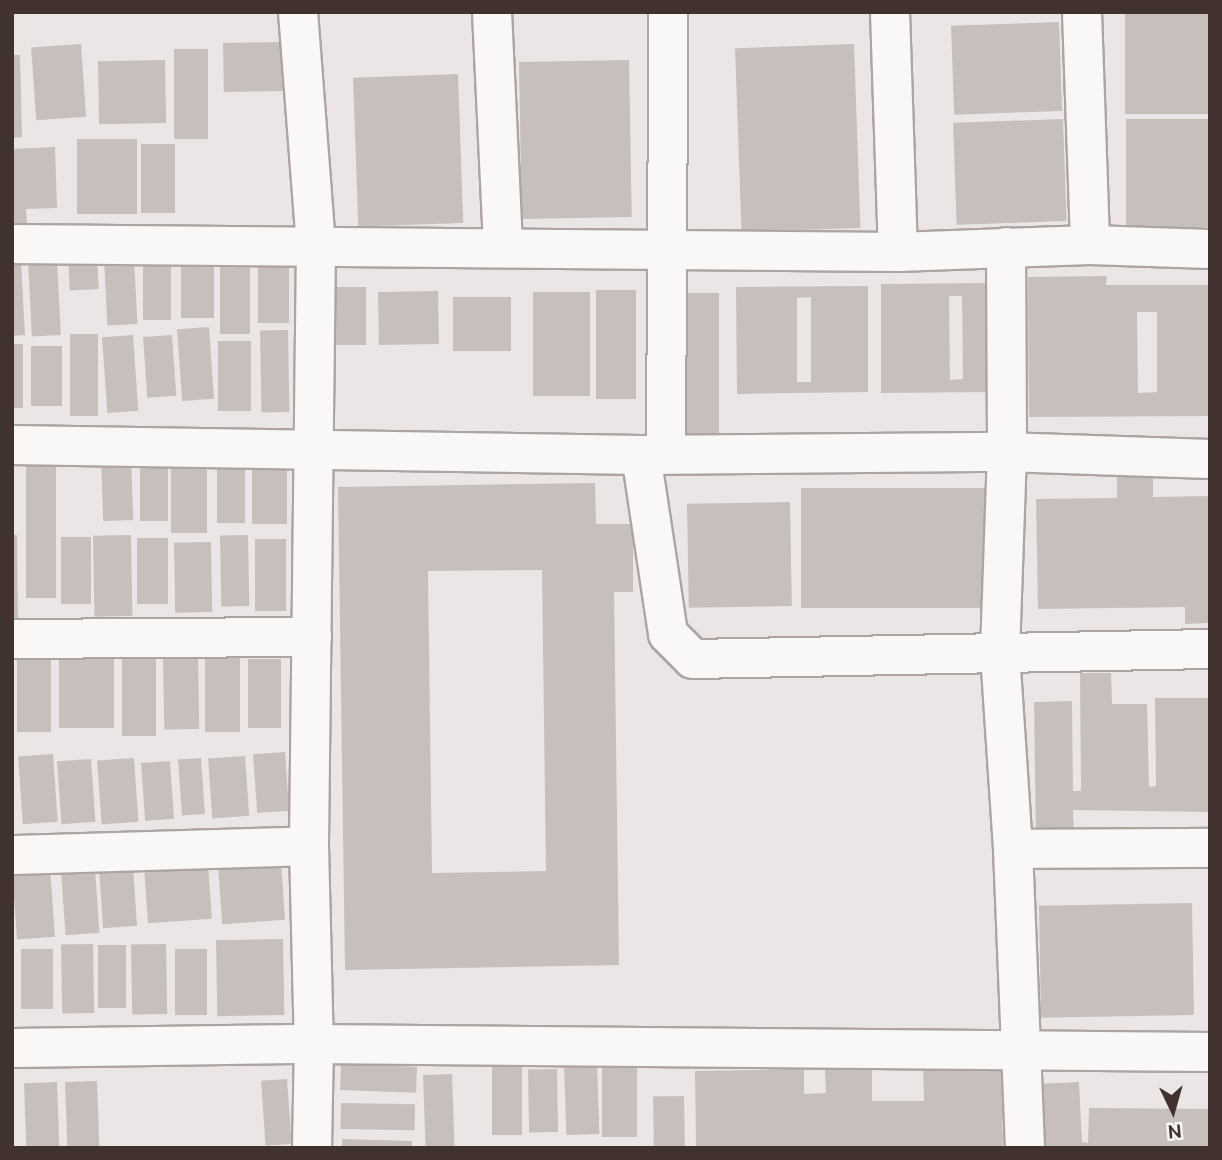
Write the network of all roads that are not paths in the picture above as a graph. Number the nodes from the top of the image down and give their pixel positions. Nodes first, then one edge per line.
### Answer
1 (298, 12) edge
2 (492, 12) edge
3 (668, 12) edge
4 (890, 12) edge
5 (1082, 12) edge
6 (12, 244) edge
7 (316, 244) junction
8 (1090, 245) junction
9 (1006, 247) junction
10 (503, 248) junction
11 (1210, 249) edge
12 (665, 250) junction
13 (898, 252) junction
14 (12, 445) edge
15 (316, 449) junction
16 (1007, 452) junction
17 (653, 455) junction
18 (1210, 459) edge
19 (312, 637) junction
20 (12, 639) edge
21 (1210, 649) edge
22 (1000, 653) junction
23 (309, 846) junction
24 (1210, 848) edge
25 (1013, 849) junction
26 (12, 855) edge
27 (314, 1044) junction
28 (12, 1048) edge
29 (1021, 1052) junction
30 (1210, 1052) edge
31 (312, 1148) edge
32 (1025, 1148) edge

1 - 7 street
2 - 10 street
3 - 12 street
4 - 13 street
5 - 8 street
6 - 7 street
7 - 10 street
7 - 15 street
8 - 9 street
8 - 11 street
9 - 13 street
9 - 16 street
10 - 12 street
12 - 13 street
12 - 17 street
14 - 15 street
15 - 17 street
15 - 19 street
16 - 17 street
16 - 18 street
16 - 22 street
17 - 22 street
19 - 20 street
19 - 23 street
21 - 22 street
22 - 25 street
23 - 26 street
23 - 27 street
24 - 25 street
25 - 29 street
27 - 28 street
27 - 29 street
27 - 31 street
29 - 30 street
29 - 32 street

